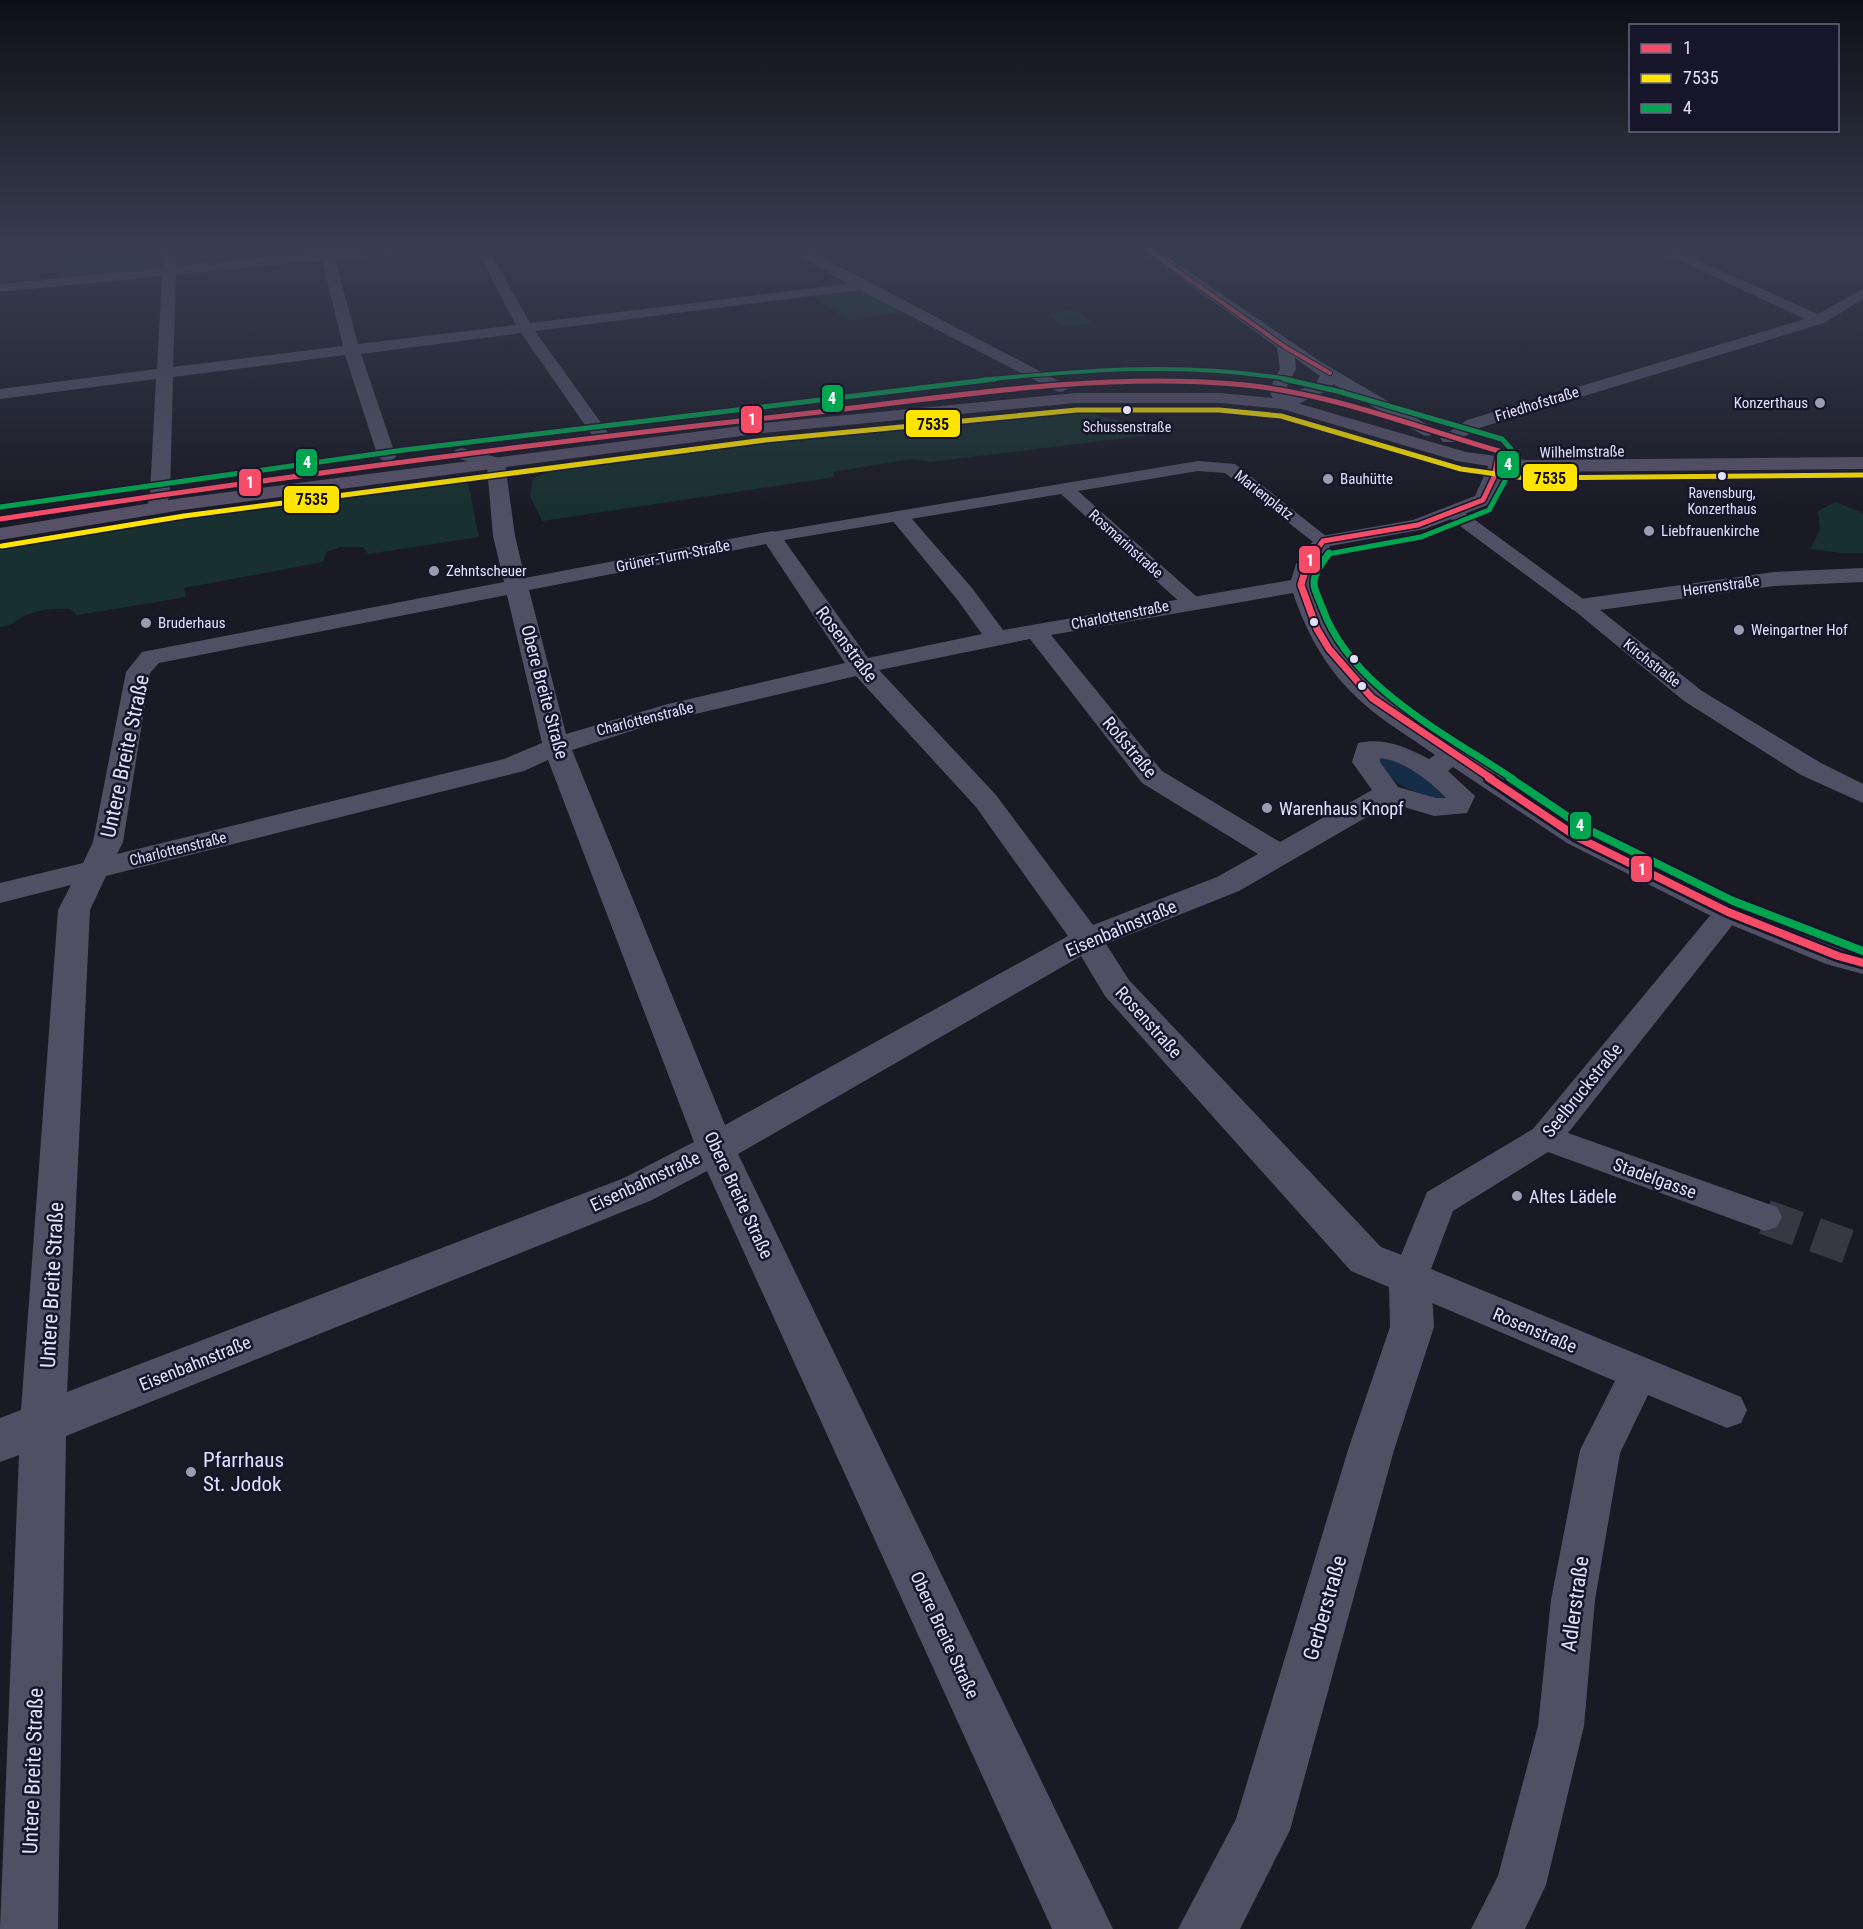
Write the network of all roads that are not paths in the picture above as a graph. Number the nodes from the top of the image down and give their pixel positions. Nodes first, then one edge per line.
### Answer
1 (167, 335) edge
2 (348, 335) edge
3 (478, 335) edge
4 (530, 335) edge
5 (959, 335) edge
6 (1269, 335) edge
7 (1769, 335) edge
8 (1285, 347) junction
9 (352, 351) junction
10 (1330, 373) junction
11 (165, 374) junction
12 (1062, 387) junction
13 (0, 394) edge
14 (1307, 395) junction
15 (1280, 397) junction
16 (597, 431) junction
17 (1429, 431) junction
18 (1449, 438) junction
19 (1863, 447) edge
20 (462, 454) junction
21 (387, 457) dead end
22 (1499, 457) junction
23 (496, 463) junction
24 (1863, 463) edge
25 (1198, 466) joint
26 (1063, 487) junction
27 (159, 501) junction
28 (1454, 513) junction
29 (899, 516) junction
30 (0, 519) edge
31 (0, 534) edge
32 (772, 537) junction
33 (1323, 541) junction
34 (1863, 575) edge
35 (1301, 585) junction
36 (516, 586) junction
37 (1190, 601) junction
38 (1580, 606) junction
39 (1036, 631) junction
40 (997, 638) junction
41 (151, 657) joint
42 (860, 667) junction
43 (556, 745) junction
44 (1441, 763) junction
45 (1388, 793) junction
46 (1863, 795) edge
47 (1279, 854) junction
48 (95, 870) junction
49 (0, 893) edge
50 (1728, 912) junction
51 (1087, 939) junction
52 (1863, 963) edge
53 (1545, 1138) junction
54 (716, 1148) junction
55 (1765, 1217) tunnel mouth
56 (1410, 1277) junction
57 (1639, 1373) junction
58 (1727, 1410) dead end
59 (22, 1431) edge
60 (28, 1929) edge
61 (1083, 1929) edge
62 (1209, 1929) edge
63 (1497, 1929) edge

1 - 11 street
2 - 9 street
3 - 9 street
4 - 16 street
5 - 12 street
6 - 8 main road
7 - 18 street, Friedhofstraße
8 - 10 main road
8 - 15 main road
9 - 11 street
9 - 21 street
10 - 14 main road
10 - 17 main road
11 - 13 street
11 - 27 street
12 - 15 main road
12 - 16 main road
14 - 15 main road
14 - 17 main road
15 - 22 main road
15 - 23 main road
16 - 20 main road
17 - 18 main road
18 - 22 main road
19 - 22 main road, Wilhelmstraße
20 - 23 street
20 - 27 main road
22 - 24 main road, Wilhelmstraße
22 - 28 street
23 - 27 main road
23 - 36 street, Obere Breite Straße
25 - 26 street, Grüner-Turm-Straße
25 - 33 street, Marienplatz
26 - 29 street, Grüner-Turm-Straße
26 - 37 street, Rosmarinstraße
27 - 30 main road
27 - 31 main road
28 - 33 street
28 - 38 street, Kirchstraße
29 - 32 street, Grüner-Turm-Straße
29 - 40 street
32 - 36 street, Grüner-Turm-Straße
32 - 42 street, Rosenstraße
33 - 35 street
34 - 38 street, Herrenstraße
35 - 37 street, Charlottenstraße
35 - 44 street
36 - 41 street, Grüner-Turm-Straße
36 - 43 street, Obere Breite Straße
37 - 39 street, Charlottenstraße
38 - 46 street, Kirchstraße
39 - 40 street, Charlottenstraße
39 - 47 street, Roßstraße
40 - 42 street, Charlottenstraße
41 - 48 street, Untere Breite Straße
42 - 43 street, Charlottenstraße
42 - 51 street, Rosenstraße
43 - 48 street, Charlottenstraße
43 - 54 street, Obere Breite Straße
44 - 45 street
44 - 45 street
44 - 50 street
45 - 47 street, Eisenbahnstraße
47 - 51 street, Eisenbahnstraße
48 - 49 street, Charlottenstraße
48 - 59 street, Untere Breite Straße
50 - 52 street
50 - 53 street, Seelbruckstraße
51 - 54 street, Eisenbahnstraße
51 - 56 street, Rosenstraße
53 - 55 street, Stadelgasse
53 - 56 street, Seelbruckstraße
54 - 59 street, Eisenbahnstraße
54 - 61 street, Obere Breite Straße
56 - 57 street, Rosenstraße
56 - 62 street, Gerberstraße
57 - 58 street
57 - 63 street, Adlerstraße
59 - 60 street, Untere Breite Straße

